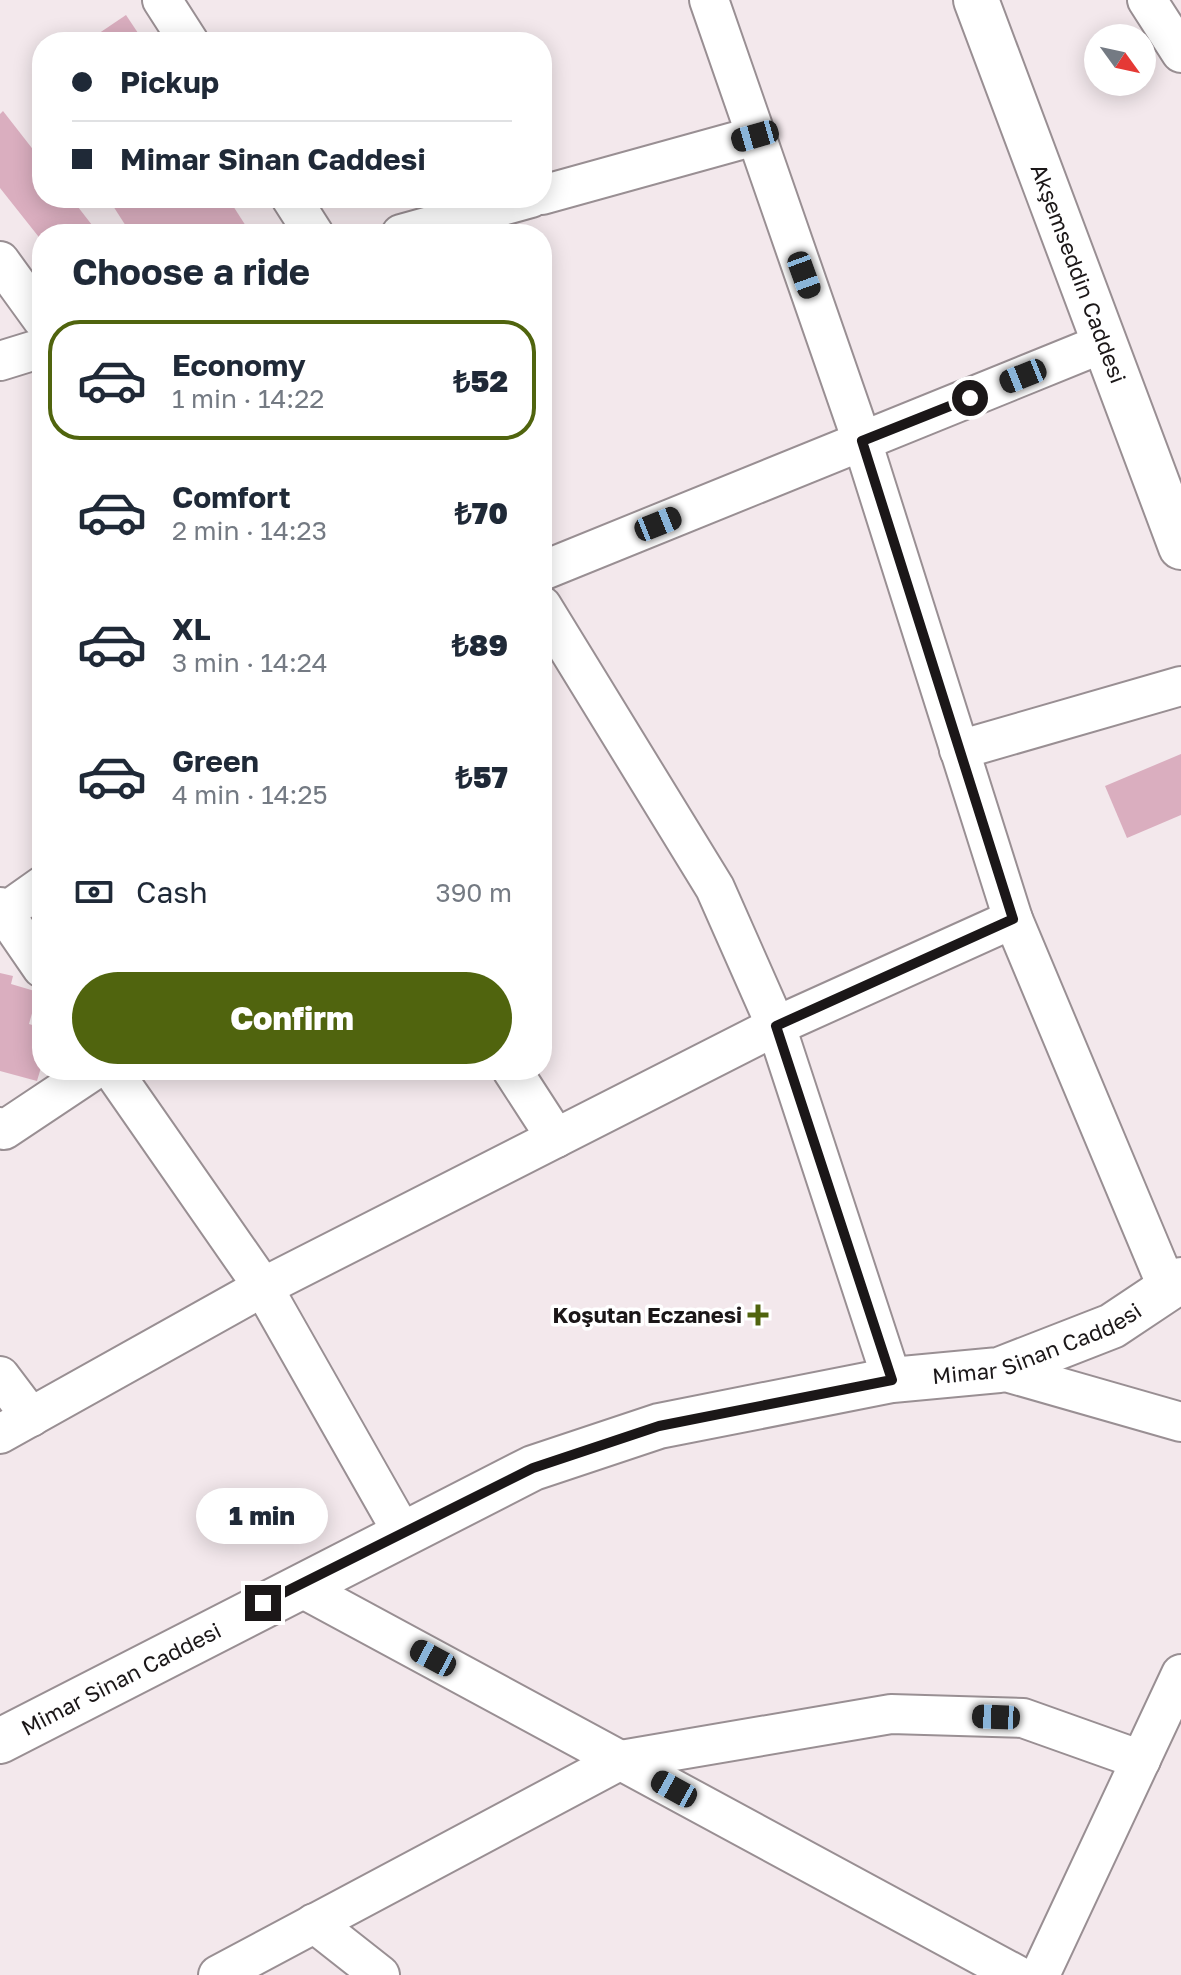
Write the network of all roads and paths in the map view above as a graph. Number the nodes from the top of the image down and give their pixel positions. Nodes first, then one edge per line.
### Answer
1 (162, 0) edge
2 (709, 0) edge
3 (976, 0) edge
4 (1147, 0) edge
5 (183, 32) edge
6 (1181, 53) edge
7 (755, 136) junction
8 (552, 192) edge
9 (495, 208) edge
10 (437, 224) edge
11 (0, 261) edge
12 (32, 305) edge
13 (1104, 343) junction
14 (32, 351) edge
15 (0, 361) edge
16 (862, 441) junction
17 (1181, 547) edge
18 (552, 567) edge
19 (552, 622) edge
20 (1181, 686) edge
21 (959, 750) junction
22 (32, 892) edge
23 (2, 910) edge
24 (1013, 919) junction
25 (32, 954) edge
26 (776, 1026) junction
27 (79, 1080) edge
28 (119, 1080) edge
29 (518, 1080) edge
30 (0, 1127) edge
31 (556, 1138) junction
32 (1174, 1284) edge
33 (263, 1287) junction
34 (999, 1370) junction
35 (0, 1376) edge
36 (892, 1380) junction
37 (1181, 1422) edge
38 (16, 1426) edge
39 (402, 1532) junction
40 (298, 1586) junction
41 (1181, 1674) edge
42 (0, 1741) edge
43 (621, 1760) junction
44 (1141, 1760) junction
45 (314, 1923) junction
46 (996, 1970) edge
47 (218, 1975) edge
48 (380, 1975) edge
49 (1040, 1975) edge

1 - 5 street
2 - 7 street
3 - 13 street, Akşemseddin Caddesi
4 - 6 street
7 - 8 street
7 - 16 street
9 - 10 street
11 - 12 street
13 - 16 street
13 - 17 street, Akşemseddin Caddesi
14 - 15 street
16 - 18 street
16 - 21 street
19 - 26 street
20 - 21 street
21 - 24 street
22 - 23 street
23 - 25 street
24 - 26 street
24 - 32 street
26 - 31 street
26 - 36 street
27 - 30 street
28 - 33 street
29 - 31 street
31 - 33 street
32 - 34 street, Mimar Sinan Caddesi
33 - 38 street
33 - 39 street
34 - 36 street, Mimar Sinan Caddesi
34 - 37 street
35 - 38 street
36 - 39 street, Mimar Sinan Caddesi
39 - 40 street, Mimar Sinan Caddesi
40 - 42 street, Mimar Sinan Caddesi
40 - 43 street
41 - 44 street
43 - 44 street
43 - 45 street
43 - 46 street
44 - 49 street
45 - 47 street
45 - 48 street

